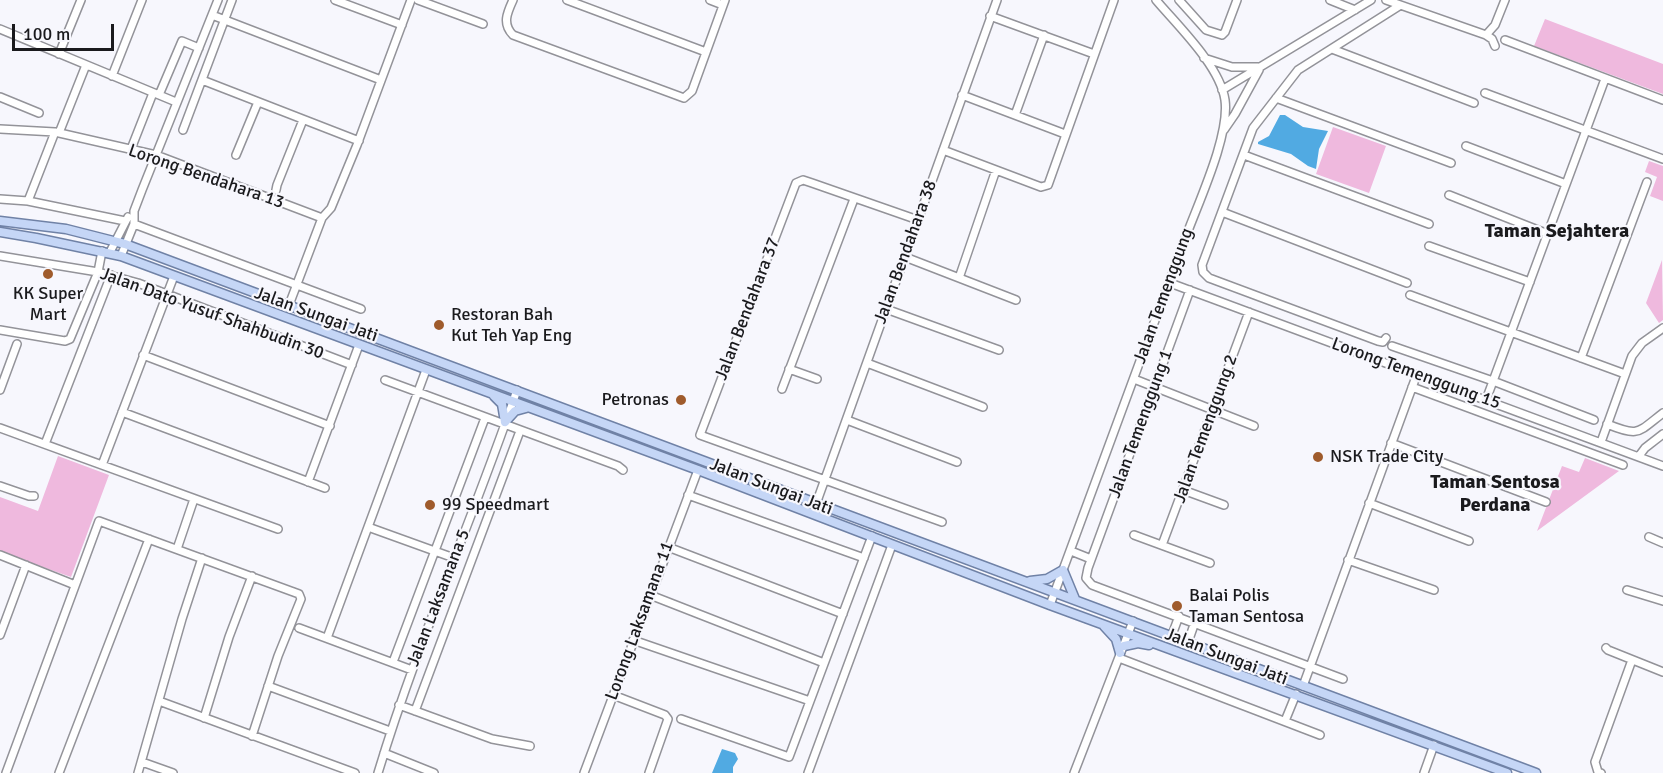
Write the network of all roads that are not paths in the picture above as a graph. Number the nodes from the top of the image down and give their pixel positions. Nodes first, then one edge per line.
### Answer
1 (81, 0) edge
2 (142, 0) edge
3 (218, 0) edge
4 (232, 0) edge
5 (335, 0) edge
6 (411, 0) edge
7 (418, 0) edge
8 (513, 0) edge
9 (567, 0) edge
10 (710, 0) edge
11 (997, 0) edge
12 (1114, 0) edge
13 (1156, 0) edge
14 (1179, 0) edge
15 (1237, 0) edge
16 (1330, 0) edge
17 (1371, 0) edge
18 (1386, 0) edge
19 (1505, 0) edge
20 (724, 2) edge
21 (1400, 6) junction
22 (1355, 10) junction
23 (212, 15) junction
24 (990, 16) junction
25 (225, 20) junction
26 (483, 24) dead end
27 (402, 25) junction
28 (0, 29) edge
29 (1044, 35) junction
30 (1485, 35) junction
31 (1505, 40) dead end
32 (1495, 45) dead end
33 (199, 48) junction
34 (1332, 50) junction
35 (706, 52) junction
36 (59, 54) junction
37 (1094, 54) junction
38 (1204, 58) junction
39 (86, 65) junction
40 (1260, 67) junction
41 (112, 76) junction
42 (1605, 79) junction
43 (202, 80) junction
44 (381, 80) junction
45 (1222, 90) junction
46 (1485, 93) dead end
47 (156, 94) junction
48 (962, 95) junction
49 (0, 97) edge
50 (1276, 98) junction
51 (1663, 100) edge
52 (176, 102) junction
53 (258, 102) junction
54 (1474, 103) dead end
55 (39, 113) dead end
56 (1015, 115) junction
57 (303, 120) junction
58 (0, 129) edge
59 (183, 130) dead end
60 (1223, 131) junction
61 (1585, 131) junction
62 (57, 133) junction
63 (1065, 134) junction
64 (358, 141) junction
65 (1466, 146) dead end
66 (131, 149) junction
67 (943, 150) junction
68 (236, 154) dead end
69 (1244, 154) junction
70 (156, 155) junction
71 (1663, 159) edge
72 (1451, 163) dead end
73 (996, 170) junction
74 (1647, 182) dead end
75 (1566, 184) junction
76 (276, 190) dead end
77 (1449, 195) dead end
78 (0, 199) edge
79 (854, 199) junction
80 (28, 201) junction
81 (134, 211) junction
82 (1222, 212) junction
83 (324, 216) junction
84 (918, 220) junction
85 (0, 221) edge
86 (124, 221) junction
87 (134, 224) junction
88 (1429, 224) dead end
89 (0, 232) edge
90 (1548, 234) junction
91 (115, 241) junction
92 (125, 244) junction
93 (1430, 246) dead end
94 (106, 252) junction
95 (0, 256) edge
96 (121, 256) junction
97 (905, 257) junction
98 (98, 272) junction
99 (111, 275) junction
100 (174, 276) junction
101 (959, 278) junction
102 (1530, 282) junction
103 (1170, 283) junction
104 (1407, 283) dead end
105 (296, 285) junction
106 (1190, 290) junction
107 (167, 294) junction
108 (1410, 295) dead end
109 (1016, 300) dead end
110 (289, 305) junction
111 (361, 309) dead end
112 (886, 309) junction
113 (1249, 312) junction
114 (1663, 328) edge
115 (0, 330) edge
116 (1511, 333) junction
117 (1386, 338) dead end
118 (17, 344) dead end
119 (359, 345) junction
120 (1392, 346) dead end
121 (999, 350) dead end
122 (143, 356) junction
123 (1581, 358) junction
124 (867, 363) junction
125 (352, 365) junction
126 (789, 369) junction
127 (426, 370) junction
128 (1417, 374) junction
129 (1625, 374) junction
130 (1134, 378) junction
131 (817, 379) dead end
132 (386, 380) dead end
133 (1493, 381) junction
134 (1155, 387) junction
135 (1412, 387) junction
136 (782, 388) dead end
137 (0, 390) edge
138 (517, 390) junction
139 (418, 393) junction
140 (493, 394) junction
141 (1486, 400) junction
142 (513, 402) junction
143 (983, 407) dead end
144 (530, 408) junction
145 (1213, 410) junction
146 (122, 412) junction
147 (1663, 413) edge
148 (485, 418) junction
149 (846, 420) junction
150 (1594, 420) dead end
151 (505, 423) junction
152 (1607, 424) junction
153 (330, 426) junction
154 (1254, 426) dead end
155 (0, 428) edge
156 (520, 431) junction
157 (1663, 434) edge
158 (1601, 442) junction
159 (1391, 443) junction
160 (45, 444) junction
161 (1639, 456) junction
162 (957, 462) dead end
163 (102, 465) junction
164 (1623, 465) dead end
165 (1663, 466) edge
166 (698, 470) junction
167 (623, 471) dead end
168 (825, 480) junction
169 (308, 482) junction
170 (0, 486) edge
171 (325, 488) dead end
172 (1183, 490) junction
173 (688, 495) junction
174 (34, 496) dead end
175 (194, 499) junction
176 (1546, 502) dead end
177 (1369, 503) junction
178 (816, 504) junction
179 (1224, 505) dead end
180 (942, 522) dead end
181 (368, 527) junction
182 (278, 529) dead end
183 (1134, 535) dead end
184 (872, 536) junction
185 (1648, 537) dead end
186 (149, 539) junction
187 (1469, 541) dead end
188 (1663, 543) edge
189 (892, 544) junction
190 (1162, 545) junction
191 (668, 547) junction
192 (177, 549) junction
193 (435, 551) junction
194 (1071, 551) junction
195 (0, 555) edge
196 (1088, 557) junction
197 (202, 558) junction
198 (454, 558) junction
199 (864, 558) junction
200 (1348, 560) junction
201 (1210, 563) dead end
202 (26, 565) junction
203 (1063, 570) junction
204 (252, 576) junction
205 (1027, 582) junction
206 (75, 585) junction
207 (1434, 590) dead end
208 (1628, 590) dead end
209 (1055, 592) junction
210 (650, 595) junction
211 (1075, 599) junction
212 (1663, 602) edge
213 (1050, 605) junction
214 (843, 614) junction
215 (3, 616) edge
216 (1179, 616) junction
217 (1133, 621) junction
218 (1195, 622) junction
219 (1104, 625) junction
220 (299, 628) dead end
221 (1128, 634) junction
222 (0, 635) edge
223 (1172, 635) junction
224 (327, 638) junction
225 (633, 640) junction
226 (1188, 642) junction
227 (1167, 647) junction
228 (1606, 648) dead end
229 (1121, 652) junction
230 (1632, 660) junction
231 (393, 663) junction
232 (824, 663) junction
233 (1311, 666) junction
234 (412, 670) junction
235 (1663, 672) edge
236 (1343, 679) dead end
237 (268, 686) junction
238 (1304, 686) junction
239 (1296, 694) junction
240 (613, 695) junction
241 (159, 701) junction
242 (810, 701) junction
243 (399, 705) junction
244 (416, 711) junction
245 (204, 718) junction
246 (681, 719) dead end
247 (1285, 721) junction
248 (390, 731) junction
249 (1320, 735) dead end
250 (252, 736) junction
251 (1434, 745) junction
252 (530, 746) dead end
253 (384, 753) junction
254 (142, 762) junction
255 (6, 773) edge
256 (59, 773) edge
257 (138, 773) edge
258 (173, 773) edge
259 (356, 773) edge
260 (378, 773) edge
261 (434, 773) edge
262 (584, 773) edge
263 (649, 773) edge
264 (808, 773) edge
265 (1074, 773) edge
266 (1424, 773) edge
267 (1507, 773) edge
268 (1536, 773) edge
269 (1601, 773) edge

1 - 36 street
2 - 41 street
3 - 23 street
4 - 25 street
5 - 27 street
6 - 27 street
7 - 26 street
8 - 35 street
9 - 35 street
10 - 20 street
11 - 24 street, Jalan Bendahara 38
12 - 37 street
13 - 38 street, Jalan Temenggung
14 - 15 street
16 - 22 street
17 - 22 street
18 - 21 street
19 - 30 street
20 - 35 street
21 - 30 street
21 - 34 street
22 - 40 street
23 - 25 street
23 - 33 street
24 - 29 street
24 - 48 street, Jalan Bendahara 38
25 - 43 street
25 - 44 street
27 - 44 street
28 - 36 street
29 - 37 street
29 - 56 street
30 - 32 street
31 - 42 street
33 - 47 street
33 - 52 street
34 - 50 street
34 - 54 street
36 - 39 street
37 - 63 street
38 - 40 street
38 - 45 street, Jalan Temenggung
39 - 41 street
39 - 62 street
40 - 45 street
40 - 60 street
41 - 47 street
42 - 51 street
42 - 61 street
43 - 53 street
43 - 59 street
44 - 64 street
45 - 60 street, Jalan Temenggung
46 - 61 street
47 - 52 street
47 - 66 street
48 - 56 street
48 - 67 street, Jalan Bendahara 38
49 - 55 street
50 - 69 street
50 - 72 street
52 - 70 street
53 - 57 street
53 - 68 street
56 - 63 street
57 - 64 street
57 - 76 street
58 - 62 street, Lorong Bendahara 13
60 - 103 street, Jalan Temenggung
61 - 71 street
61 - 75 street
62 - 66 street, Lorong Bendahara 13
62 - 80 street
63 - 73 street
64 - 83 street
65 - 75 street
66 - 70 street, Lorong Bendahara 13
67 - 73 street
67 - 84 street, Jalan Bendahara 38
69 - 82 street
69 - 88 street
70 - 81 street
70 - 83 street, Lorong Bendahara 13
73 - 101 street
74 - 123 street
75 - 90 street
77 - 90 street
78 - 80 street
79 - 84 street
79 - 126 street
79 - 168 street, Jalan Bendahara 37
80 - 86 street
81 - 86 street
81 - 87 street
82 - 104 street
82 - 117 street
83 - 105 street
84 - 97 street, Jalan Bendahara 38
85 - 91 main road, Jalan Sungai Jati
86 - 91 street
87 - 92 street
87 - 105 street
89 - 94 main road, Jalan Sungai Jati
90 - 102 street
91 - 92 main road, Jalan Sungai Jati
91 - 94 street
92 - 96 street
92 - 110 main road, Jalan Sungai Jati
93 - 102 street
94 - 96 main road, Jalan Sungai Jati
94 - 98 street
95 - 98 street, Jalan Dato Yusuf Shahbudin 30
96 - 100 main road, Jalan Sungai Jati
97 - 101 street
97 - 112 street, Jalan Bendahara 38
98 - 99 street, Jalan Dato Yusuf Shahbudin 30
98 - 115 street
99 - 107 street, Jalan Dato Yusuf Shahbudin 30
99 - 160 street
100 - 107 street
100 - 119 main road, Jalan Sungai Jati
101 - 109 street
102 - 116 street
103 - 106 street, Lorong Temenggung 15
103 - 130 street, Jalan Temenggung
105 - 110 street
105 - 111 street
106 - 113 street, Lorong Temenggung 15
106 - 134 street, Jalan Temenggung 1
107 - 122 street
107 - 125 street, Jalan Dato Yusuf Shahbudin 30
108 - 116 street
110 - 138 main road, Jalan Sungai Jati
112 - 121 street
112 - 124 street, Jalan Bendahara 38
113 - 128 street, Lorong Temenggung 15
113 - 145 street, Jalan Temenggung 2
114 - 129 street
116 - 123 street
116 - 133 street
118 - 137 street
119 - 125 street
119 - 127 main road, Jalan Sungai Jati
120 - 133 street
122 - 146 street
122 - 153 street
123 - 129 street
124 - 143 street
124 - 149 street, Jalan Bendahara 38
125 - 153 street
126 - 131 street
126 - 136 street
127 - 139 street
127 - 140 main road, Jalan Sungai Jati
128 - 135 street
128 - 141 street, Lorong Temenggung 15
129 - 152 street
130 - 134 street
130 - 194 street, Jalan Temenggung
132 - 139 street
133 - 141 street
133 - 150 street
134 - 145 street
134 - 196 street, Jalan Temenggung 1
135 - 159 street
135 - 164 street
138 - 142 street, Jalan Laksamana 5
138 - 178 main road, Jalan Sungai Jati
139 - 148 street
139 - 181 street
140 - 142 main road, Jalan Sungai Jati
140 - 151 main road
141 - 158 street, Lorong Temenggung 15
142 - 144 main road, Jalan Sungai Jati
142 - 151 street, Jalan Laksamana 5
144 - 151 main road
144 - 166 main road, Jalan Sungai Jati
145 - 154 street
145 - 172 street, Jalan Temenggung 2
146 - 163 street
146 - 169 street
147 - 152 street
148 - 151 street
148 - 193 street
149 - 162 street
149 - 168 street, Jalan Bendahara 38
151 - 156 street
151 - 198 street, Jalan Laksamana 5
152 - 158 street
153 - 169 street
155 - 160 street
156 - 167 street
156 - 244 street, Jalan Laksamana 5
157 - 161 street
158 - 161 street, Lorong Temenggung 15
159 - 176 street
159 - 177 street
160 - 163 street
161 - 165 street, Lorong Temenggung 15
163 - 175 street
166 - 173 street, Lorong Laksamana 11
166 - 184 main road, Jalan Sungai Jati
168 - 178 street, Jalan Bendahara 38
168 - 180 street
169 - 171 street
170 - 174 street
172 - 179 street
172 - 190 street, Jalan Temenggung 2
173 - 191 street, Lorong Laksamana 11
173 - 199 street
175 - 182 street
175 - 192 street
177 - 187 street
177 - 200 street
178 - 205 main road, Jalan Sungai Jati
181 - 193 street
181 - 224 street
183 - 190 street
184 - 189 main road, Jalan Sungai Jati
184 - 199 street
185 - 188 street
186 - 192 street
186 - 206 street
186 - 256 street
189 - 213 main road, Jalan Sungai Jati
189 - 264 street
190 - 201 street
191 - 210 street, Lorong Laksamana 11
191 - 214 street
192 - 197 street
193 - 198 street
193 - 231 street
194 - 196 street
194 - 203 street, Jalan Temenggung
195 - 202 street
196 - 216 street, Jalan Temenggung 1
197 - 204 street
197 - 241 street
198 - 234 street, Jalan Laksamana 5
199 - 214 street
200 - 207 street
200 - 233 street
202 - 206 street
202 - 215 street
203 - 205 main road
203 - 209 street, Jalan Temenggung
203 - 211 main road
204 - 237 street
204 - 245 street
205 - 209 main road, Jalan Sungai Jati
206 - 255 street
208 - 212 street
209 - 211 main road, Jalan Sungai Jati
209 - 213 street, Jalan Temenggung
210 - 225 street, Lorong Laksamana 11
210 - 232 street
211 - 217 main road, Jalan Sungai Jati
213 - 219 main road, Jalan Sungai Jati
214 - 232 street
215 - 222 street
216 - 218 street, Jalan Temenggung 1
216 - 223 street
217 - 221 street
217 - 223 main road, Jalan Sungai Jati
218 - 226 street
218 - 233 street, Jalan Temenggung 1
219 - 221 main road, Jalan Sungai Jati
219 - 229 main road
220 - 224 street
221 - 227 main road, Jalan Sungai Jati
221 - 229 street
223 - 226 main road, Jalan Sungai Jati
224 - 231 street
225 - 240 street, Lorong Laksamana 11
225 - 242 street
226 - 238 main road, Jalan Sungai Jati
227 - 229 main road
227 - 239 main road, Jalan Sungai Jati
228 - 230 street
229 - 247 street
229 - 265 street
230 - 235 street
230 - 269 street
231 - 234 street
232 - 242 street
233 - 236 street, Jalan Temenggung 1
233 - 238 street
234 - 243 street, Jalan Laksamana 5
237 - 248 street
237 - 250 street
238 - 268 main road, Jalan Sungai Jati
239 - 247 street
239 - 251 main road, Jalan Sungai Jati
240 - 262 street, Lorong Laksamana 11
240 - 263 street
241 - 245 street
241 - 254 street
242 - 246 street
243 - 244 street
243 - 248 street, Jalan Laksamana 5
244 - 252 street
245 - 250 street
247 - 249 street
248 - 253 street, Jalan Laksamana 5
250 - 259 street
251 - 266 street
251 - 267 main road, Jalan Sungai Jati
253 - 260 street, Jalan Laksamana 5
253 - 261 street
254 - 257 street
254 - 258 street

